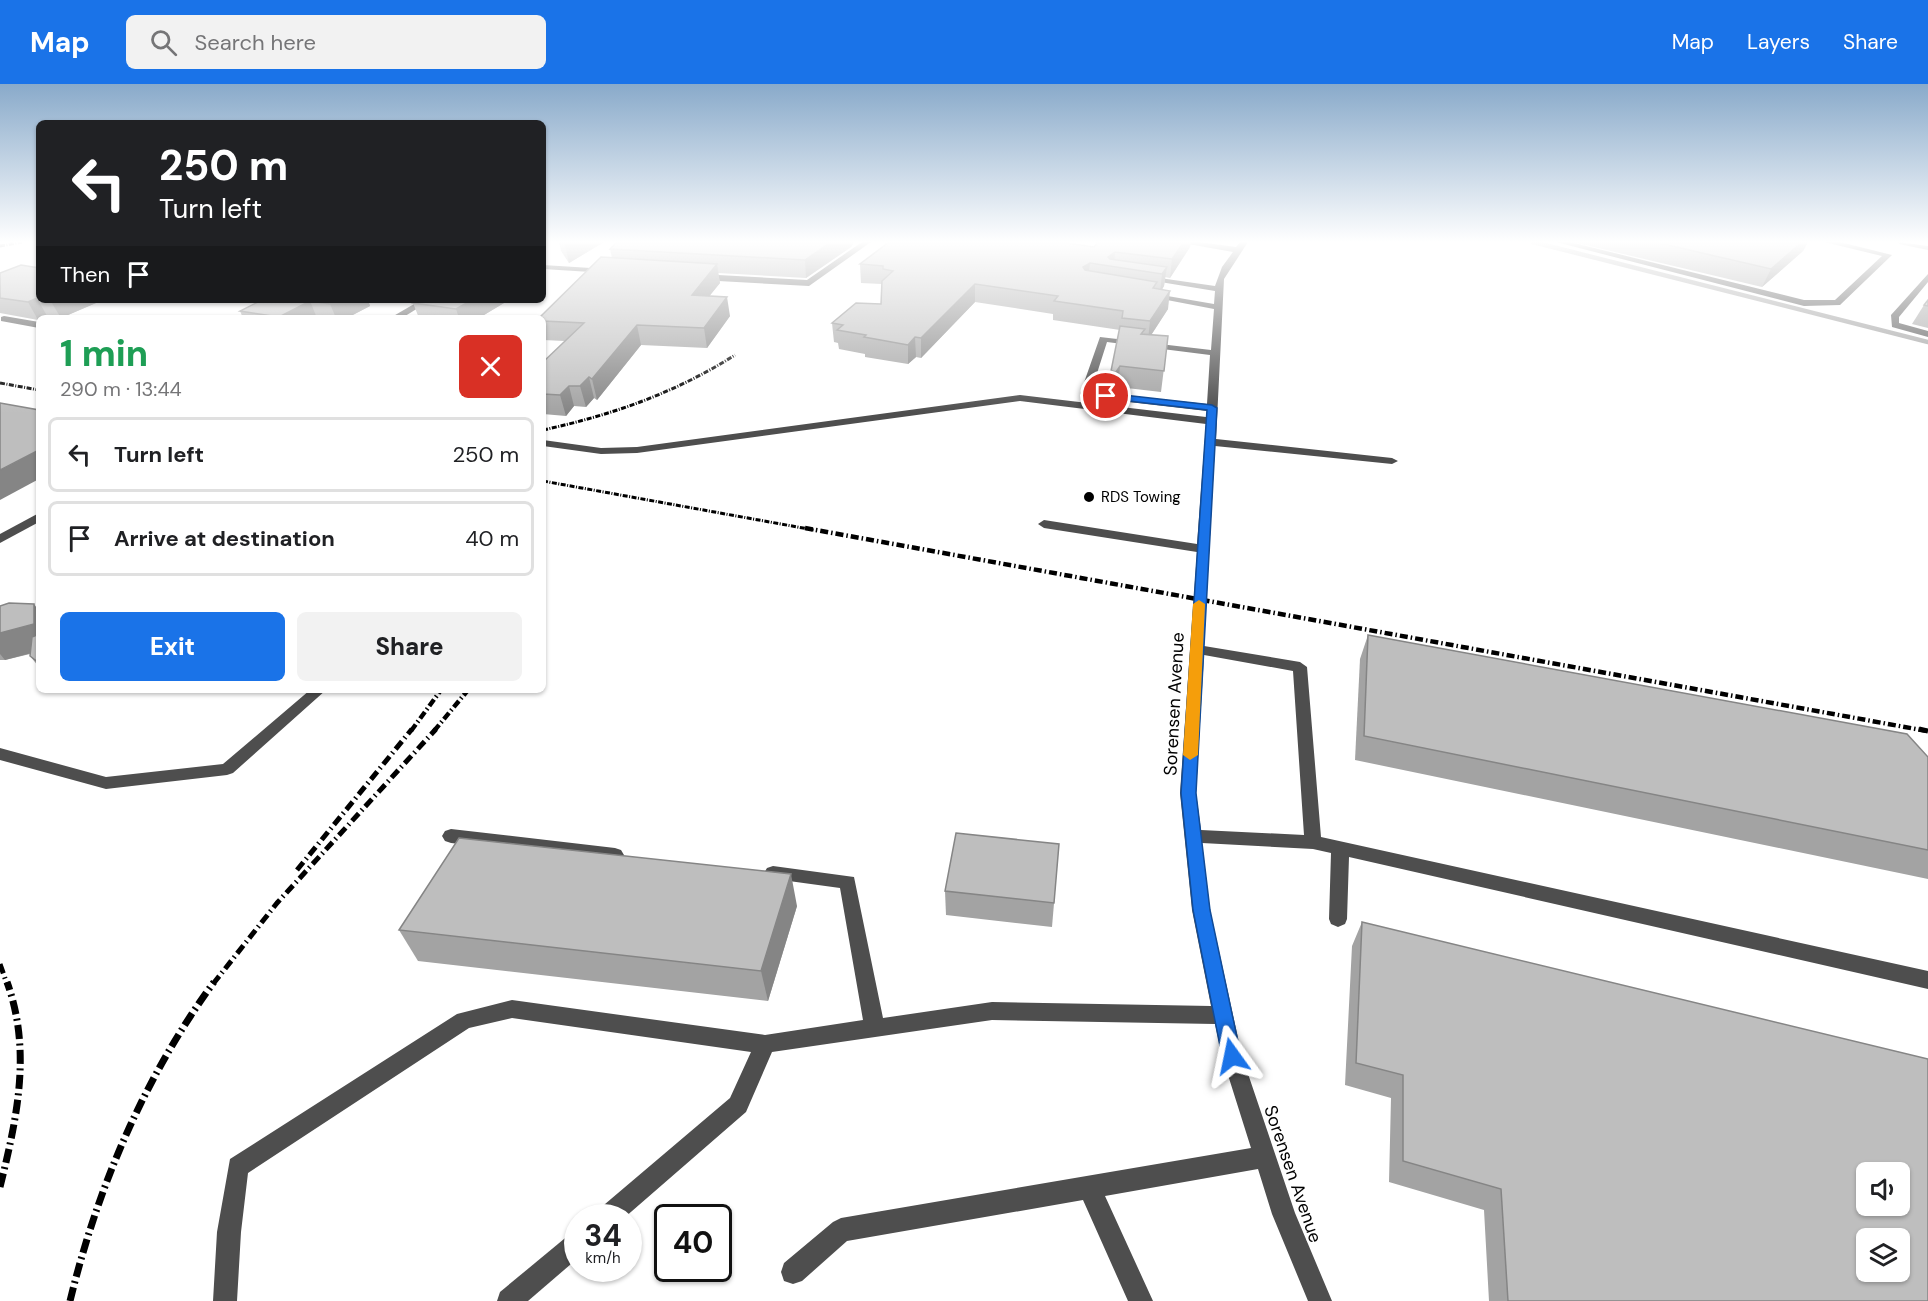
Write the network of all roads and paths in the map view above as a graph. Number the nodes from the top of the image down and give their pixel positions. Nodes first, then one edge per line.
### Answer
1 (1166, 299) edge
2 (1219, 299) edge
3 (1787, 299) edge
4 (1841, 299) edge
5 (1909, 299) edge
6 (422, 303) edge
7 (1218, 307) junction
8 (400, 315) edge
9 (4, 319) edge
10 (36, 324) edge
11 (1928, 334) edge
12 (1215, 353) junction
13 (1211, 414) junction
14 (1209, 442) junction
15 (546, 443) edge
16 (1392, 461) dead end
17 (36, 519) edge
18 (1044, 524) dead end
19 (0, 539) edge
20 (1202, 549) junction
21 (1196, 649) junction
22 (316, 693) edge
23 (0, 754) edge
24 (451, 836) dead end
25 (1193, 836) junction
26 (1313, 842) junction
27 (1340, 847) junction
28 (638, 858) edge
29 (755, 871) edge
30 (1338, 919) dead end
31 (1928, 980) edge
32 (1224, 1015) junction
33 (875, 1028) junction
34 (765, 1044) junction
35 (1265, 1156) junction
36 (1089, 1187) junction
37 (622, 1204) edge
38 (564, 1254) edge
39 (793, 1272) dead end
40 (225, 1301) edge
41 (509, 1301) edge
42 (1141, 1301) edge
43 (1320, 1301) edge

1 - 7 street
2 - 7 street, Sorensen Avenue
3 - 4 street
5 - 11 street
6 - 8 street
7 - 12 street, Sorensen Avenue
9 - 10 street
12 - 13 street, Sorensen Avenue
12 - 13 street
13 - 14 street, Sorensen Avenue
13 - 15 street
14 - 16 street
14 - 20 street, Sorensen Avenue
17 - 19 street
18 - 20 street
20 - 21 street, Sorensen Avenue
21 - 25 street, Sorensen Avenue
21 - 26 street
22 - 23 street
24 - 28 street
25 - 26 street
25 - 32 street, Sorensen Avenue
26 - 27 street
27 - 30 street
27 - 31 street
29 - 33 street
32 - 33 street
32 - 35 street, Sorensen Avenue
33 - 34 street
34 - 37 street
34 - 40 street
35 - 36 street
35 - 43 street, Sorensen Avenue
36 - 39 street
36 - 42 street
38 - 41 street

